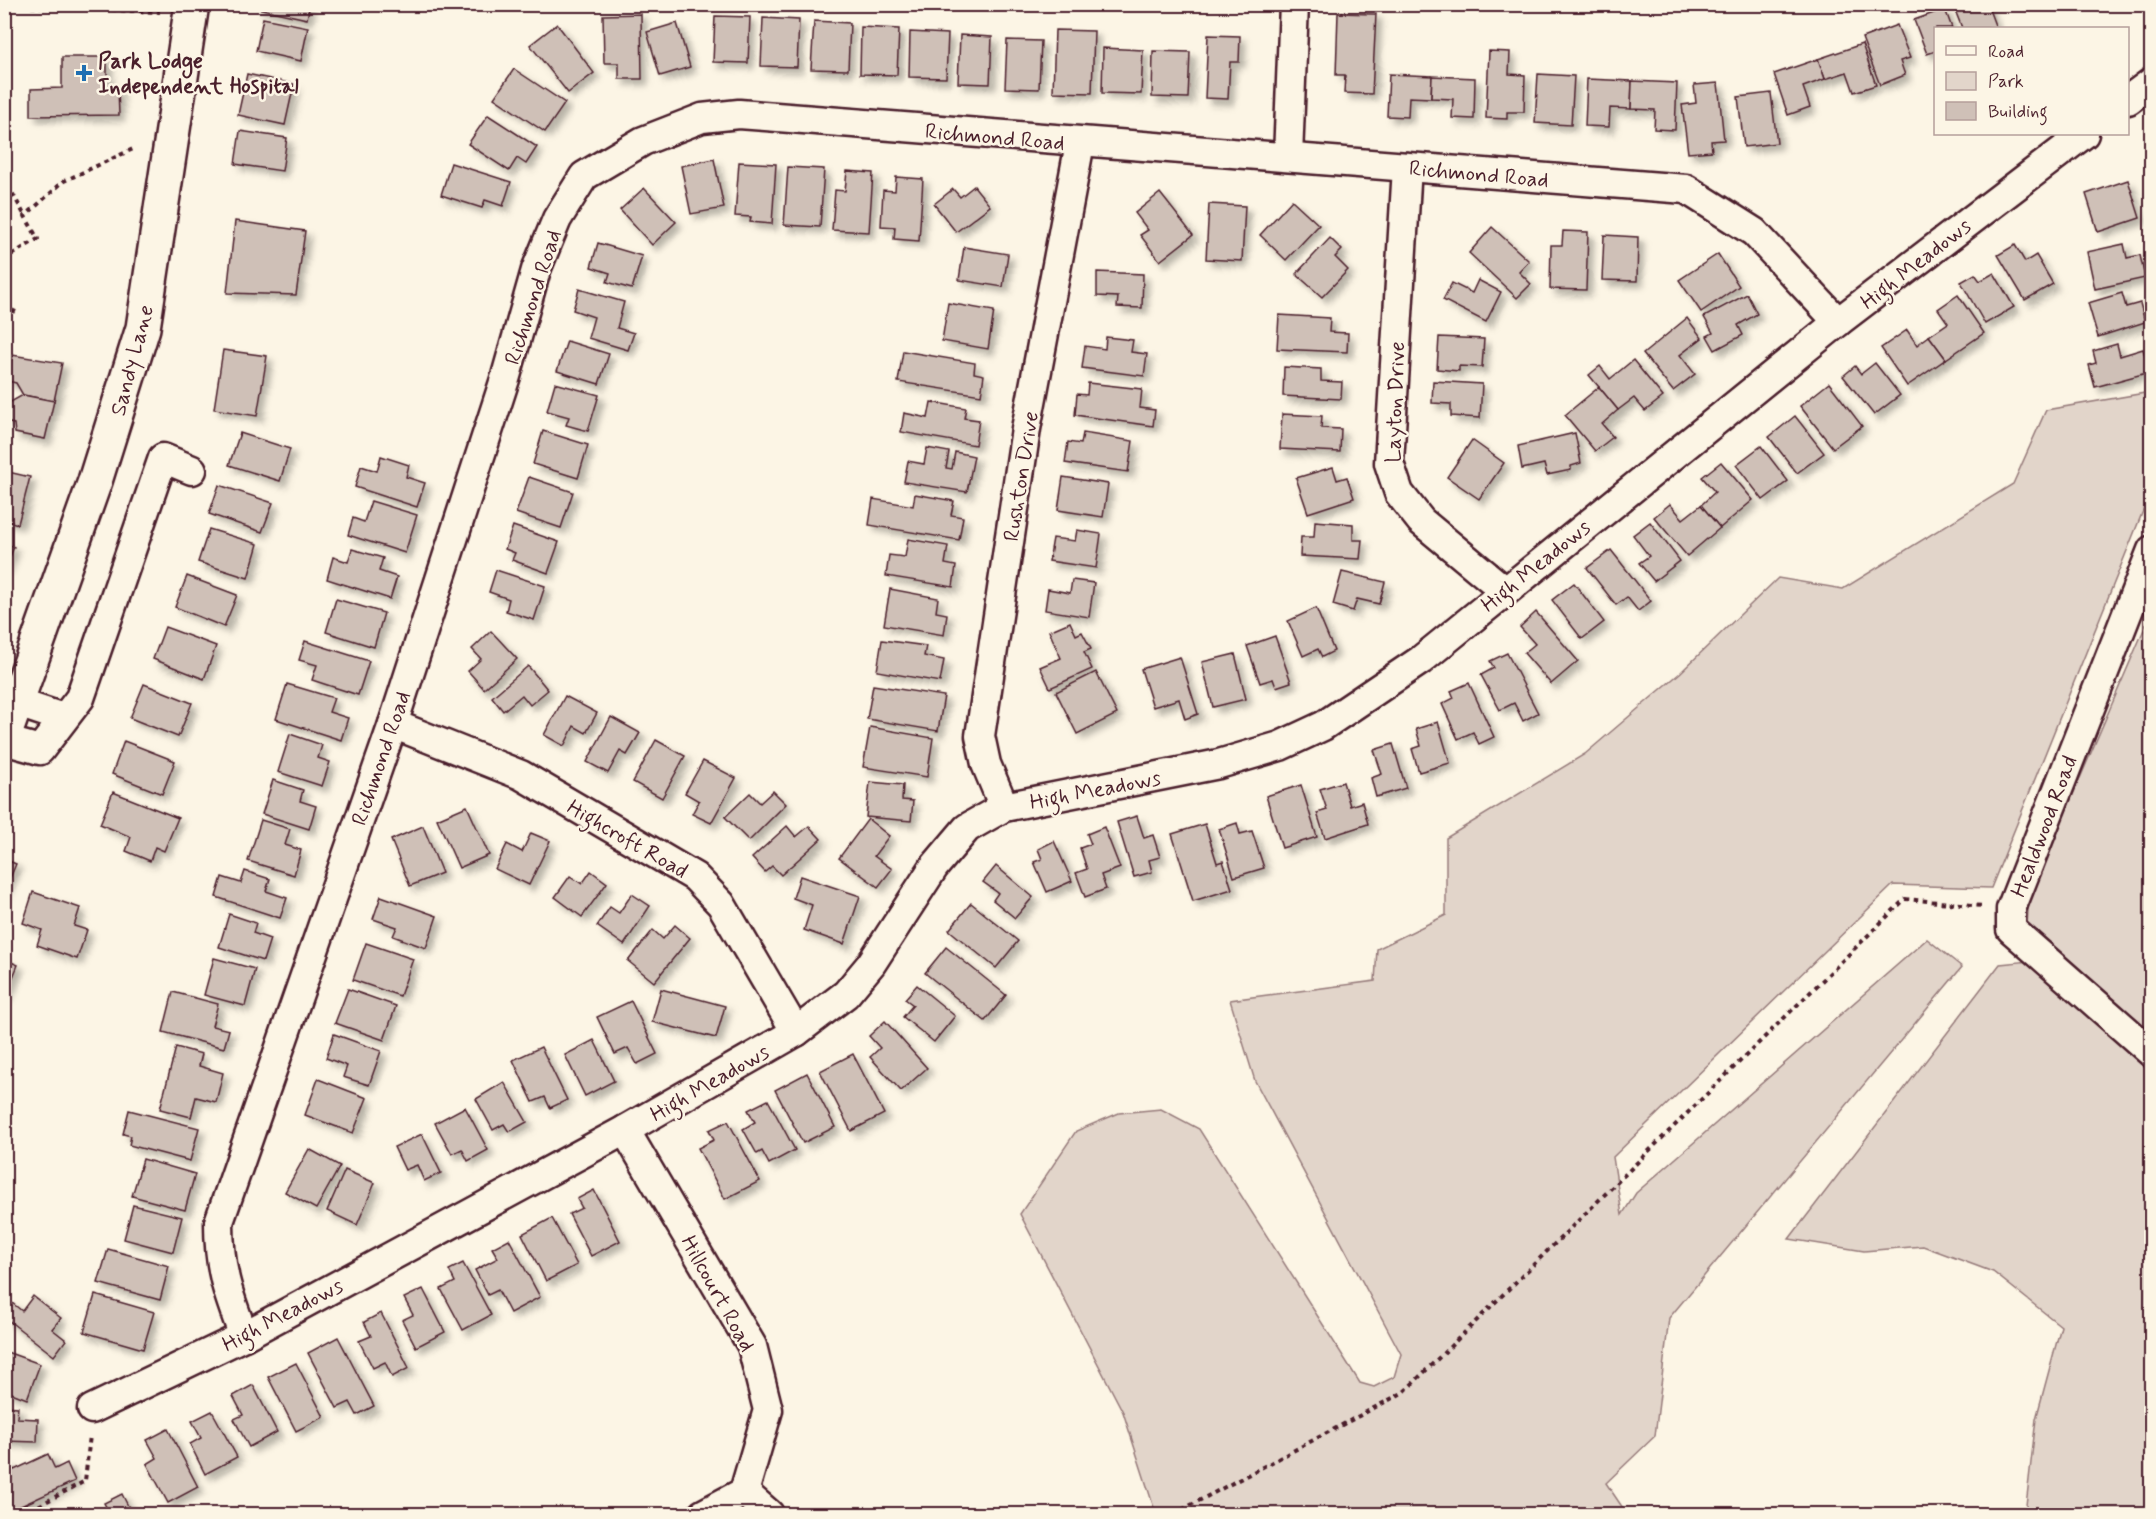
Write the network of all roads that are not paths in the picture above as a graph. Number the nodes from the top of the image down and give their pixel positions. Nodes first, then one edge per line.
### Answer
1 (1294, 4) edge
2 (191, 10) edge
3 (2151, 82) edge
4 (2129, 98) edge
5 (2083, 135) edge
6 (1080, 143) junction
7 (1288, 157) junction
8 (1407, 167) junction
9 (1838, 322) junction
10 (192, 471) dead end
11 (2151, 550) edge
12 (1504, 590) junction
13 (18, 703) junction
14 (63, 718) junction
15 (393, 724) junction
16 (4, 738) edge
17 (1004, 807) junction
18 (796, 1032) junction
19 (2151, 1053) edge
20 (625, 1130) junction
21 (244, 1336) junction
22 (92, 1409) road end
23 (744, 1492) junction
24 (703, 1515) edge
25 (769, 1515) edge

1 - 7 street
2 - 13 street, Sandy Lane
3 - 4 street
5 - 9 street, High Meadows
6 - 7 street, Richmond Road
6 - 15 street, Richmond Road
6 - 17 street, Rushton Drive
7 - 8 street, Richmond Road
8 - 9 street, Richmond Road
8 - 12 street, Layton Drive
9 - 12 street, High Meadows
10 - 14 street, Sandy Lane
11 - 19 street, Healdwood Road
12 - 17 street, High Meadows
13 - 14 street
13 - 16 street, Sandy Lane
14 - 16 street, Sandy Lane
15 - 18 street, Highcroft Road
15 - 21 street, Richmond Road
17 - 18 street, High Meadows
18 - 20 street, High Meadows
20 - 21 street, High Meadows
20 - 23 street, Hillcourt Road
21 - 22 street, High Meadows
23 - 24 street
23 - 25 street

